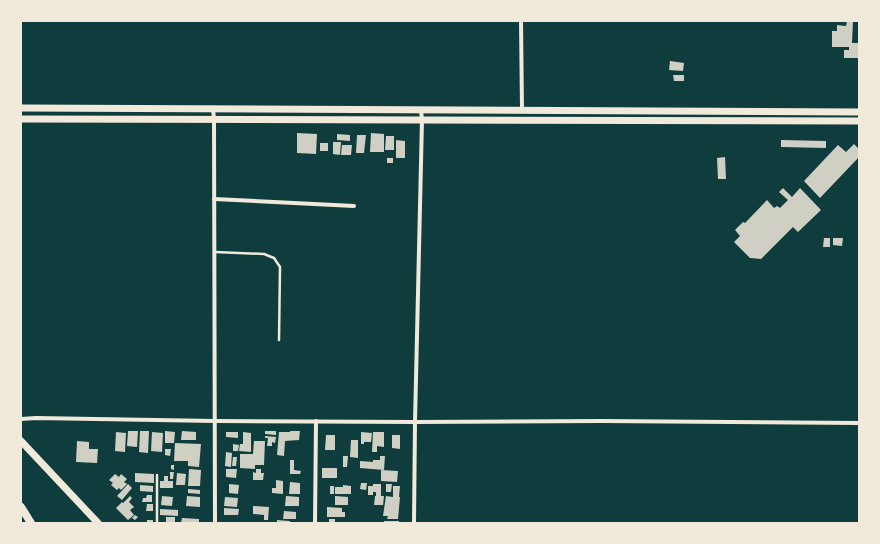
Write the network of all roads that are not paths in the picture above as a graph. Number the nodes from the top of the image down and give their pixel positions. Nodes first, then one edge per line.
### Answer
1 (521, 21) edge
2 (21, 108) edge
3 (213, 109) junction
4 (421, 110) junction
5 (522, 110) junction
6 (859, 112) edge
7 (214, 119) junction
8 (21, 120) edge
9 (422, 120) junction
10 (859, 121) edge
11 (214, 199) junction
12 (354, 206) dead end
13 (214, 252) junction
14 (279, 340) dead end
15 (21, 419) edge
16 (215, 421) junction
17 (316, 422) junction
18 (415, 422) junction
19 (859, 423) edge
20 (21, 441) edge
21 (156, 475) dead end
22 (21, 507) edge
23 (21, 517) edge
24 (30, 522) edge
25 (98, 523) edge
26 (156, 523) edge
27 (215, 523) edge
28 (315, 523) edge
29 (414, 523) edge

1 - 5 street
2 - 3 main road
3 - 4 main road
3 - 7 street
4 - 5 main road
4 - 9 street
5 - 6 main road
7 - 8 main road
7 - 9 main road
7 - 11 street
9 - 10 main road
9 - 18 street
11 - 12 street
11 - 13 street
13 - 14 lane
13 - 16 street
15 - 16 street
16 - 17 street
16 - 27 street
17 - 18 street
17 - 28 street
18 - 19 street
18 - 29 street
20 - 25 main road
21 - 26 lane
22 - 24 highway
23 - 24 highway

